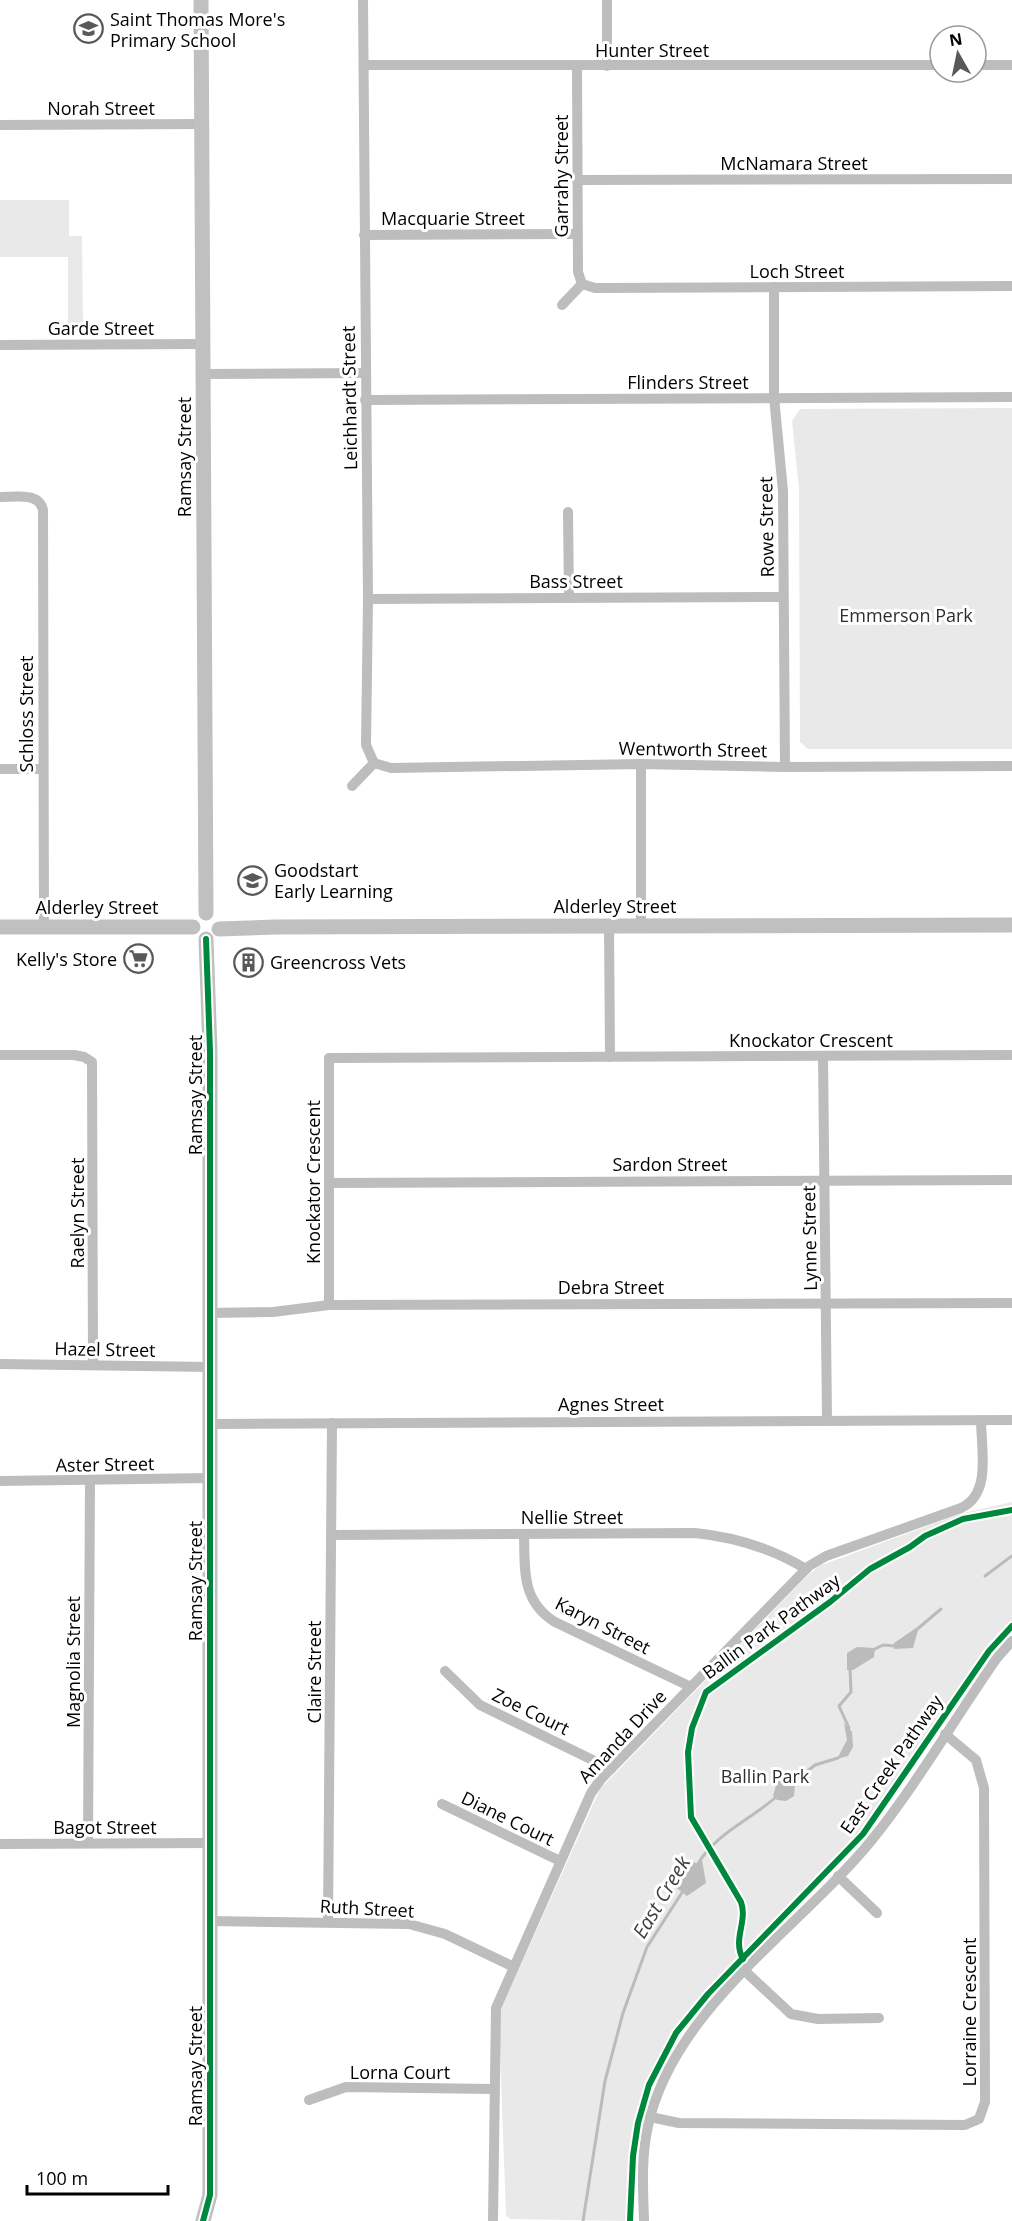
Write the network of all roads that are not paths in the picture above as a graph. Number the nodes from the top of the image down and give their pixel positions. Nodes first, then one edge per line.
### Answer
1 (201, 0) edge
2 (363, 0) edge
3 (607, 0) edge
4 (364, 65) junction
5 (928, 65) edge
6 (988, 65) edge
7 (1012, 65) edge
8 (607, 66) junction
9 (577, 67) junction
10 (202, 124) junction
11 (0, 125) edge
12 (577, 180) junction
13 (1012, 180) edge
14 (577, 234) junction
15 (364, 235) junction
16 (582, 285) junction
17 (1012, 286) edge
18 (774, 287) junction
19 (562, 305) dead end
20 (203, 344) junction
21 (0, 345) edge
22 (203, 374) junction
23 (364, 374) junction
24 (774, 397) junction
25 (1012, 397) edge
26 (365, 400) junction
27 (0, 497) edge
28 (568, 512) dead end
29 (568, 597) junction
30 (783, 597) junction
31 (368, 598) junction
32 (374, 763) junction
33 (641, 764) junction
34 (1012, 766) edge
35 (785, 767) junction
36 (0, 769) edge
37 (43, 769) junction
38 (352, 786) dead end
39 (206, 913) junction
40 (609, 925) junction
41 (641, 925) junction
42 (1012, 925) edge
43 (0, 927) edge
44 (44, 927) junction
45 (193, 927) junction
46 (219, 929) junction
47 (206, 939) junction
48 (319, 1051) dead end
49 (0, 1055) edge
50 (1012, 1055) edge
51 (823, 1056) junction
52 (610, 1057) junction
53 (329, 1058) junction
54 (825, 1179) junction
55 (1012, 1179) edge
56 (329, 1183) junction
57 (826, 1303) junction
58 (1012, 1303) edge
59 (329, 1305) junction
60 (210, 1313) junction
61 (0, 1364) edge
62 (93, 1364) junction
63 (210, 1367) junction
64 (828, 1420) junction
65 (981, 1420) junction
66 (1012, 1420) edge
67 (332, 1423) junction
68 (210, 1424) junction
69 (210, 1478) junction
70 (90, 1480) junction
71 (0, 1481) edge
72 (525, 1534) junction
73 (332, 1535) junction
74 (806, 1569) junction
75 (1012, 1641) edge
76 (445, 1671) dead end
77 (691, 1687) junction
78 (945, 1734) junction
79 (611, 1769) junction
80 (442, 1804) dead end
81 (88, 1843) junction
82 (0, 1844) edge
83 (210, 1844) junction
84 (560, 1861) junction
85 (838, 1876) junction
86 (877, 1913) dead end
87 (210, 1921) junction
88 (328, 1922) junction
89 (514, 1966) junction
90 (746, 1972) junction
91 (879, 2018) dead end
92 (494, 2088) junction
93 (309, 2100) dead end
94 (650, 2116) junction
95 (210, 2195) junction
96 (203, 2221) edge
97 (216, 2221) edge
98 (494, 2221) edge
99 (644, 2221) edge

1 - 10 street, Ramsay Street
2 - 4 street, Leichhardt Street
3 - 8 street
4 - 9 street, Hunter Street
4 - 15 street, Leichhardt Street
5 - 8 street, Hunter Street
6 - 7 street
8 - 9 street, Hunter Street
9 - 12 street, Garrahy Street
10 - 11 street, Norah Street
10 - 20 street, Ramsay Street
12 - 13 street, McNamara Street
12 - 14 street, Garrahy Street
14 - 15 street, Macquarie Street
14 - 16 street, Garrahy Street
15 - 23 street, Leichhardt Street
16 - 18 street, Loch Street
16 - 19 street
17 - 18 street, Loch Street
18 - 24 street, Rowe Street
20 - 21 street, Garde Street
20 - 22 street, Ramsay Street
22 - 23 street
22 - 39 street, Ramsay Street
23 - 26 street, Leichhardt Street
24 - 25 street, Flinders Street
24 - 26 street, Flinders Street
24 - 30 street, Rowe Street
26 - 31 street, Leichhardt Street
27 - 37 street, Schloss Street
28 - 29 street
29 - 30 street, Bass Street
29 - 31 street, Bass Street
30 - 35 street, Rowe Street
31 - 32 street, Leichhardt Street
32 - 33 street, Wentworth Street
32 - 38 street
33 - 35 street, Wentworth Street
33 - 41 street
34 - 35 street, Wentworth Street
36 - 37 street
37 - 44 street, Schloss Street
39 - 45 street
39 - 46 street
40 - 41 street, Alderley Street
40 - 46 street, Alderley Street
40 - 52 street
41 - 42 street, Alderley Street
43 - 44 street, Alderley Street
44 - 45 street, Alderley Street
45 - 47 street
46 - 47 street
47 - 60 street, Ramsay Street
48 - 53 street
49 - 62 street, Raelyn Street
50 - 51 street, Knockator Crescent
51 - 52 street, Knockator Crescent
51 - 54 street, Lynne Street
52 - 53 street, Knockator Crescent
53 - 56 street, Knockator Crescent
54 - 55 street, Sardon Street
54 - 56 street, Sardon Street
54 - 57 street, Lynne Street
56 - 59 street, Knockator Crescent
57 - 58 street, Debra Street
57 - 59 street, Debra Street
57 - 64 street, Lynne Street
59 - 60 street, Debra Street
60 - 63 street, Ramsay Street
61 - 62 street, Hazel Street
62 - 63 street, Hazel Street
63 - 68 street, Ramsay Street
64 - 65 street, Agnes Street
64 - 67 street, Agnes Street
65 - 66 street, Agnes Street
65 - 74 street, Amanda Drive
67 - 68 street, Agnes Street
67 - 73 street, Claire Street
68 - 69 street, Ramsay Street
69 - 70 street, Aster Street
69 - 83 street, Ramsay Street
70 - 71 street, Aster Street
70 - 81 street, Magnolia Street
72 - 73 street, Nellie Street
72 - 74 street, Nellie Street
72 - 77 street, Karyn Street
73 - 88 street, Claire Street
74 - 77 street, Amanda Drive
75 - 78 street
76 - 79 street, Zoe Court
77 - 79 street, Amanda Drive
78 - 85 street
78 - 94 street, Lorraine Crescent
79 - 84 street, Amanda Drive
80 - 84 street, Diane Court
81 - 82 street, Bagot Street
81 - 83 street, Bagot Street
83 - 87 street, Ramsay Street
84 - 89 street, Amanda Drive
85 - 86 street
85 - 90 street
87 - 88 street, Ruth Street
87 - 95 street, Ramsay Street
88 - 89 street, Ruth Street
89 - 92 street, Amanda Drive
90 - 91 street
90 - 94 street
92 - 93 street, Lorna Court
92 - 98 street, Amanda Drive
94 - 99 street
95 - 96 street, Ramsay Street
95 - 97 street, Ramsay Street

